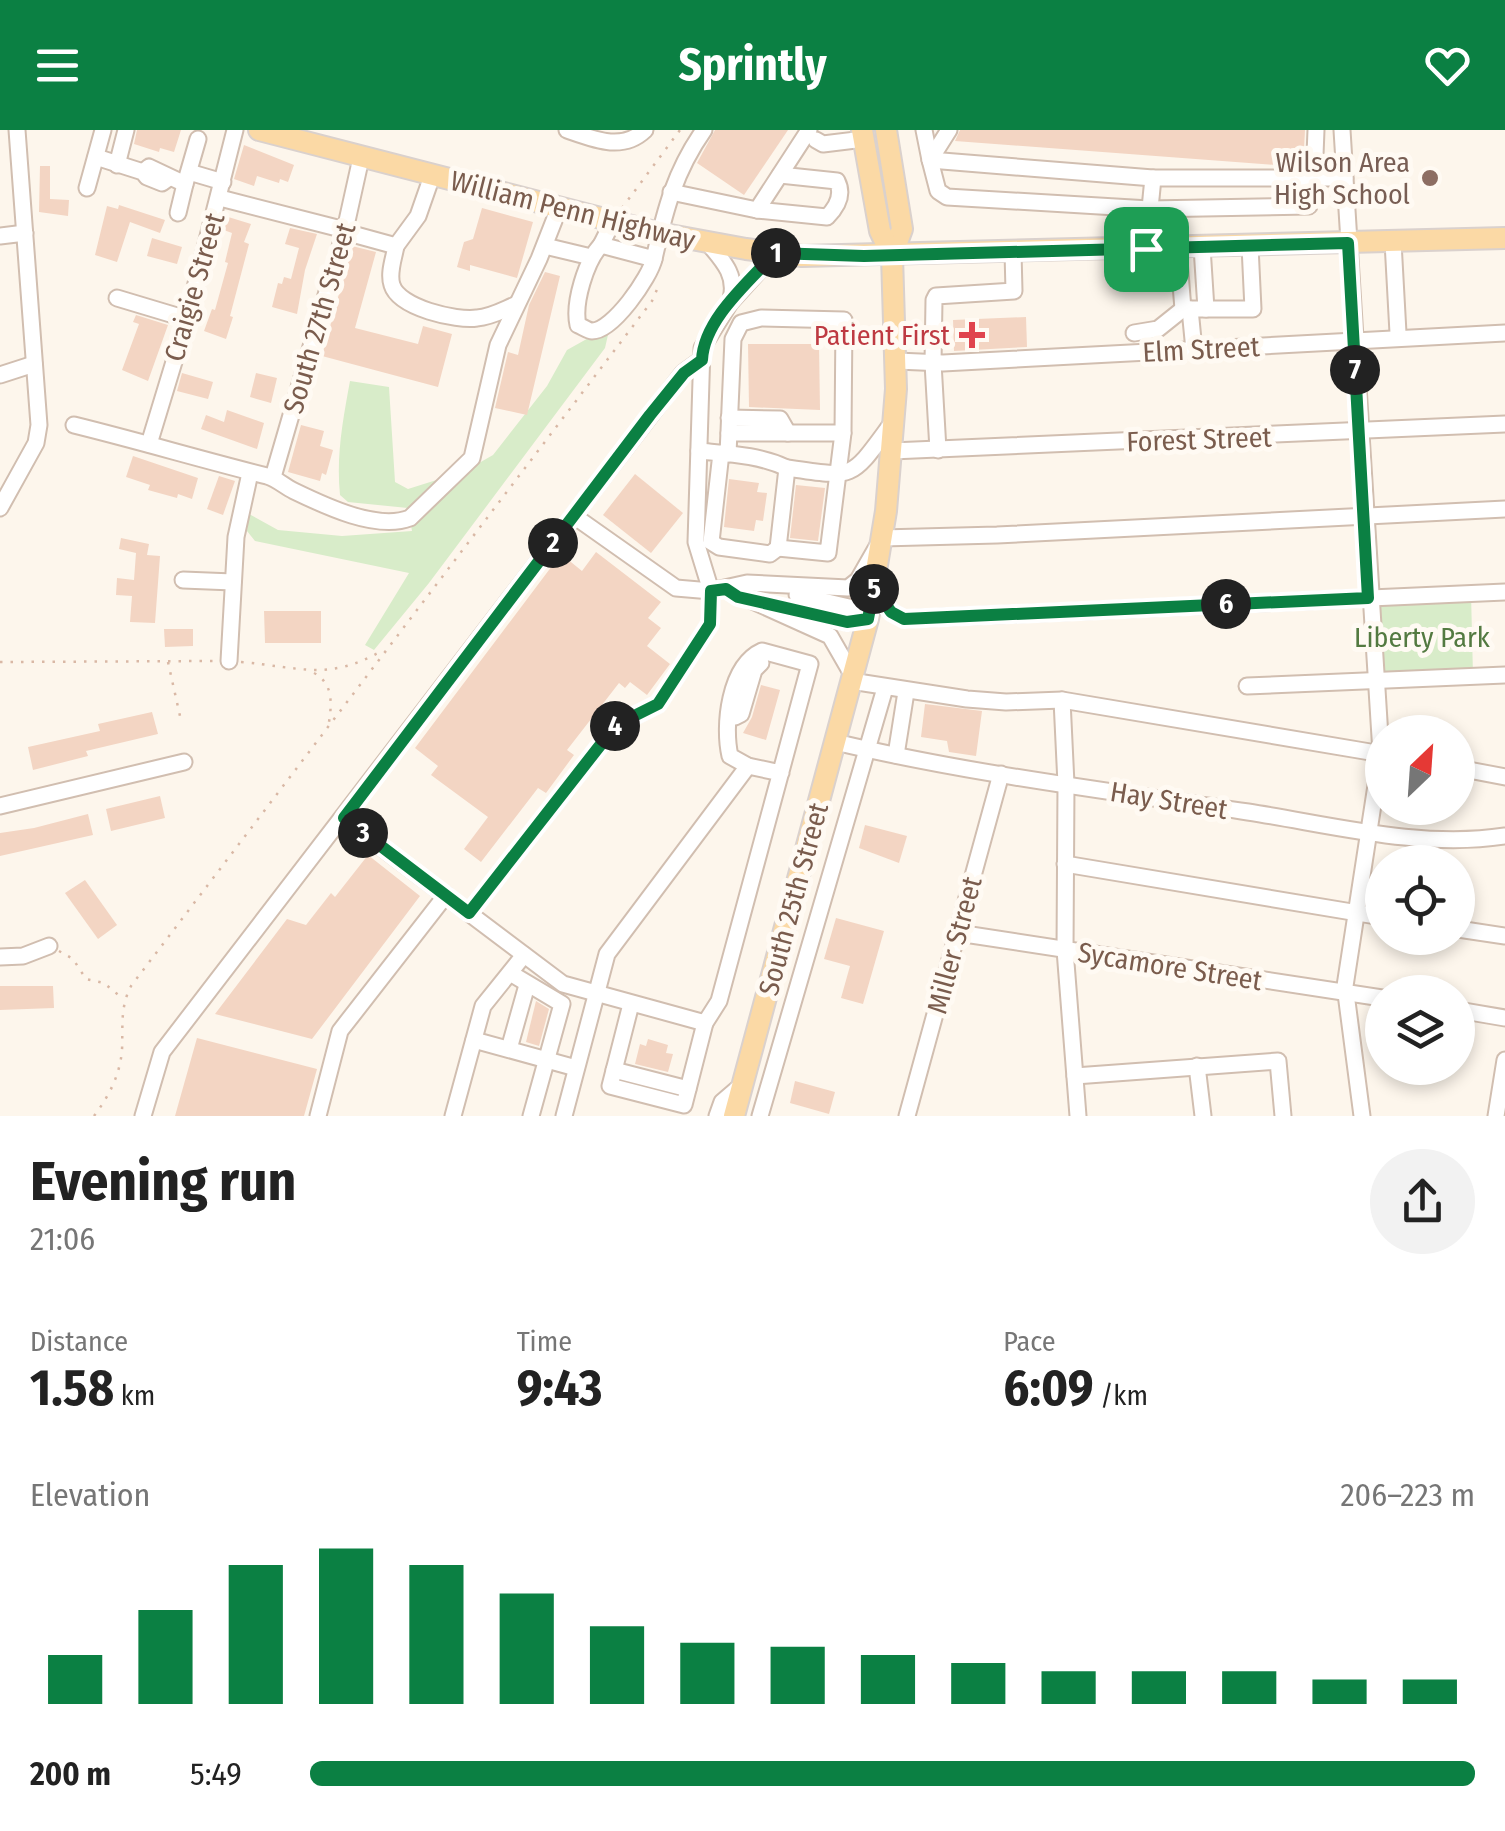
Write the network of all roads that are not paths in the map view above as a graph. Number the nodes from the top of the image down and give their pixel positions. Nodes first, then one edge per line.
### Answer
1 (17, 130) edge
2 (102, 130) edge
3 (126, 130) edge
4 (235, 130) edge
5 (259, 130) edge
6 (567, 130) edge
7 (645, 130) edge
8 (704, 130) edge
9 (832, 130) edge
10 (886, 130) edge
11 (924, 130) edge
12 (948, 130) edge
13 (1316, 130) edge
14 (1342, 130) edge
15 (863, 134) edge
16 (806, 136) edge
17 (198, 139) dead end
18 (96, 158) junction
19 (361, 158) junction
20 (930, 160) junction
21 (117, 165) junction
22 (780, 175) junction
23 (432, 176) junction
24 (187, 178) junction
25 (1153, 178) junction
26 (1344, 178) junction
27 (1311, 180) junction
28 (86, 188) dead end
29 (221, 190) junction
30 (671, 192) junction
31 (559, 208) junction
32 (1149, 209) junction
33 (757, 210) junction
34 (178, 212) dead end
35 (613, 221) junction
36 (345, 232) junction
37 (24, 233) junction
38 (660, 233) junction
39 (0, 236) edge
40 (1505, 238) edge
41 (1393, 242) junction
42 (708, 243) junction
43 (1348, 243) junction
44 (396, 246) junction
45 (545, 246) junction
46 (1250, 246) junction
47 (1202, 247) junction
48 (1178, 248) junction
49 (1146, 249) junction
50 (596, 251) junction
51 (1013, 252) junction
52 (775, 253) junction
53 (892, 256) junction
54 (654, 259) junction
55 (117, 298) dead end
56 (730, 303) junction
57 (515, 304) junction
58 (1193, 309) junction
59 (187, 318) junction
60 (1134, 333) dead end
61 (1398, 333) dead end
62 (1505, 334) edge
63 (1354, 342) junction
64 (1194, 350) junction
65 (702, 360) junction
66 (897, 361) junction
67 (933, 363) junction
68 (34, 364) junction
69 (0, 375) edge
70 (895, 420) junction
71 (1505, 424) edge
72 (74, 425) dead end
73 (729, 425) junction
74 (843, 432) junction
75 (1359, 432) junction
76 (149, 444) junction
77 (938, 450) junction
78 (699, 451) junction
79 (892, 452) junction
80 (724, 453) junction
81 (787, 468) junction
82 (250, 473) junction
83 (837, 475) junction
84 (273, 477) junction
85 (0, 508) edge
86 (1505, 509) edge
87 (574, 516) junction
88 (1364, 516) junction
89 (882, 538) junction
90 (778, 548) junction
91 (183, 580) dead end
92 (233, 582) junction
93 (874, 587) junction
94 (718, 590) junction
95 (745, 591) junction
96 (1505, 592) edge
97 (1368, 598) junction
98 (868, 619) junction
99 (229, 660) road end
100 (809, 666) junction
101 (1505, 675) edge
102 (852, 679) junction
103 (1374, 680) junction
104 (1247, 686) dead end
105 (885, 688) junction
106 (906, 692) junction
107 (1062, 700) junction
108 (729, 715) junction
109 (1378, 715) edge
110 (835, 742) junction
111 (866, 749) junction
112 (1365, 751) edge
113 (896, 755) junction
114 (184, 762) dead end
115 (748, 766) junction
116 (1475, 771) edge
117 (782, 773) junction
118 (1000, 774) junction
119 (1505, 777) edge
120 (1066, 784) junction
121 (0, 806) edge
122 (344, 818) junction
123 (1370, 825) edge
124 (1369, 830) junction
125 (1505, 836) edge
126 (1065, 864) junction
127 (446, 896) junction
128 (1358, 912) junction
129 (469, 913) junction
130 (1365, 913) edge
131 (1475, 932) edge
132 (958, 933) junction
133 (1505, 936) edge
134 (49, 946) road end
135 (1064, 950) junction
136 (524, 955) junction
137 (0, 957) edge
138 (510, 973) junction
139 (527, 985) junction
140 (1345, 992) junction
141 (596, 995) junction
142 (1365, 995) edge
143 (631, 1004) junction
144 (1475, 1013) edge
145 (1505, 1018) edge
146 (705, 1023) junction
147 (474, 1040) junction
148 (509, 1049) junction
149 (546, 1058) junction
150 (1505, 1060) edge
151 (1197, 1066) junction
152 (576, 1068) junction
153 (1075, 1076) junction
154 (744, 1084) junction
155 (565, 1114) edge
156 (143, 1116) edge
157 (318, 1116) edge
158 (454, 1116) edge
159 (532, 1116) edge
160 (584, 1116) edge
161 (716, 1116) edge
162 (734, 1116) edge
163 (760, 1116) edge
164 (907, 1116) edge
165 (1078, 1116) edge
166 (1203, 1116) edge
167 (1283, 1116) edge
168 (1362, 1116) edge
169 (1496, 1116) edge

1 - 37 street
2 - 18 street
3 - 21 street
4 - 29 street, Craigie Street
5 - 19 main road, William Penn Highway
6 - 7 street
8 - 30 street
9 - 16 street
10 - 53 main road
11 - 20 street
12 - 20 street
13 - 27 street
14 - 26 street
15 - 16 street
15 - 53 main road
16 - 22 street
17 - 24 street
18 - 21 street
18 - 28 street
19 - 23 main road, William Penn Highway
19 - 36 street, South 27th Street
20 - 25 street
20 - 32 street
21 - 24 street
22 - 33 street
22 - 33 street
23 - 31 main road, William Penn Highway
23 - 44 street
24 - 29 street
24 - 34 street
25 - 27 street
25 - 32 street
26 - 27 street
26 - 43 street
27 - 32 street
29 - 36 street
29 - 59 street, Craigie Street
30 - 33 street
30 - 38 street
31 - 35 main road, William Penn Highway
31 - 45 street
32 - 49 street
35 - 38 main road, William Penn Highway
35 - 50 street
36 - 44 street
36 - 84 street, South 27th Street
37 - 39 street
37 - 68 street
38 - 42 main road, William Penn Highway
38 - 54 street
40 - 41 main road, William Penn Highway
41 - 43 main road, William Penn Highway
41 - 61 street
42 - 52 main road, William Penn Highway
42 - 56 street
43 - 46 main road, William Penn Highway
43 - 63 street
44 - 57 street
45 - 50 street
45 - 57 street
46 - 47 main road, William Penn Highway
46 - 58 street
47 - 48 main road, William Penn Highway
47 - 58 street
48 - 49 main road, William Penn Highway
48 - 58 street
49 - 51 main road, William Penn Highway
50 - 54 street
50 - 54 street
51 - 53 main road, William Penn Highway
51 - 67 street
52 - 53 main road, William Penn Highway
52 - 56 street
53 - 66 main road, South 25th Street
55 - 59 street
56 - 65 street
57 - 84 street
58 - 60 street
58 - 64 street
59 - 76 street, Craigie Street
62 - 63 street, Elm Street
63 - 64 street, Elm Street
63 - 75 street
64 - 67 street, Elm Street
65 - 78 street
65 - 87 street
66 - 67 street, Elm Street
66 - 70 main road, South 25th Street
67 - 77 street
68 - 69 street
68 - 85 street
70 - 79 main road, South 25th Street
70 - 83 street
71 - 75 street, Forest Street
72 - 76 street
73 - 74 street
73 - 74 street
73 - 80 street
74 - 83 street
75 - 77 street, Forest Street
75 - 88 street
76 - 82 street
77 - 79 street, Forest Street
78 - 80 street
78 - 94 street
79 - 89 main road, South 25th Street
80 - 81 street
80 - 90 street
81 - 83 street
81 - 90 street
82 - 84 street
82 - 92 street
83 - 90 street
86 - 88 street
87 - 94 street
87 - 122 street
88 - 89 street
88 - 97 street
89 - 93 main road, South 25th Street
89 - 95 street
91 - 92 street
92 - 99 street
93 - 97 street
93 - 98 main road, South 25th Street
94 - 95 street
94 - 129 street
95 - 98 street
95 - 102 street
96 - 97 street
97 - 103 street
98 - 102 main road, South 25th Street
100 - 108 street
100 - 108 street
100 - 117 street
101 - 103 street
102 - 105 street
102 - 110 main road, South 25th Street
103 - 104 street
103 - 109 street
105 - 106 street
105 - 111 street
106 - 107 street
106 - 113 street
107 - 112 street
107 - 120 street
108 - 115 street
110 - 111 street, Hay Street
110 - 154 main road, South 25th Street
111 - 113 street, Hay Street
111 - 163 street
113 - 118 street, Hay Street
114 - 121 street
115 - 117 street
115 - 141 street
116 - 119 street
117 - 146 street
118 - 120 street, Hay Street
118 - 132 street, Miller Street
120 - 124 street, Hay Street
120 - 126 street
122 - 127 street
122 - 156 street
123 - 124 street
124 - 125 street, Hay Street
124 - 128 street
126 - 128 street
126 - 135 street
127 - 129 street
127 - 157 street
128 - 130 street
128 - 140 street
129 - 136 street
131 - 133 street
132 - 135 street, Sycamore Street
132 - 164 street, Miller Street
134 - 137 street
135 - 140 street, Sycamore Street
135 - 153 street
136 - 138 street
136 - 141 street
138 - 139 street
138 - 147 street
139 - 148 street
139 - 149 street
140 - 142 street, Sycamore Street
140 - 168 street
141 - 143 street
141 - 152 street
143 - 146 street
143 - 146 street
144 - 145 street
147 - 148 street
147 - 158 street
148 - 149 street
149 - 152 street
149 - 159 street
150 - 169 street
151 - 153 street
151 - 166 street
151 - 167 street
152 - 155 street
153 - 165 street
154 - 161 street
154 - 162 main road, South 25th Street
155 - 160 street

